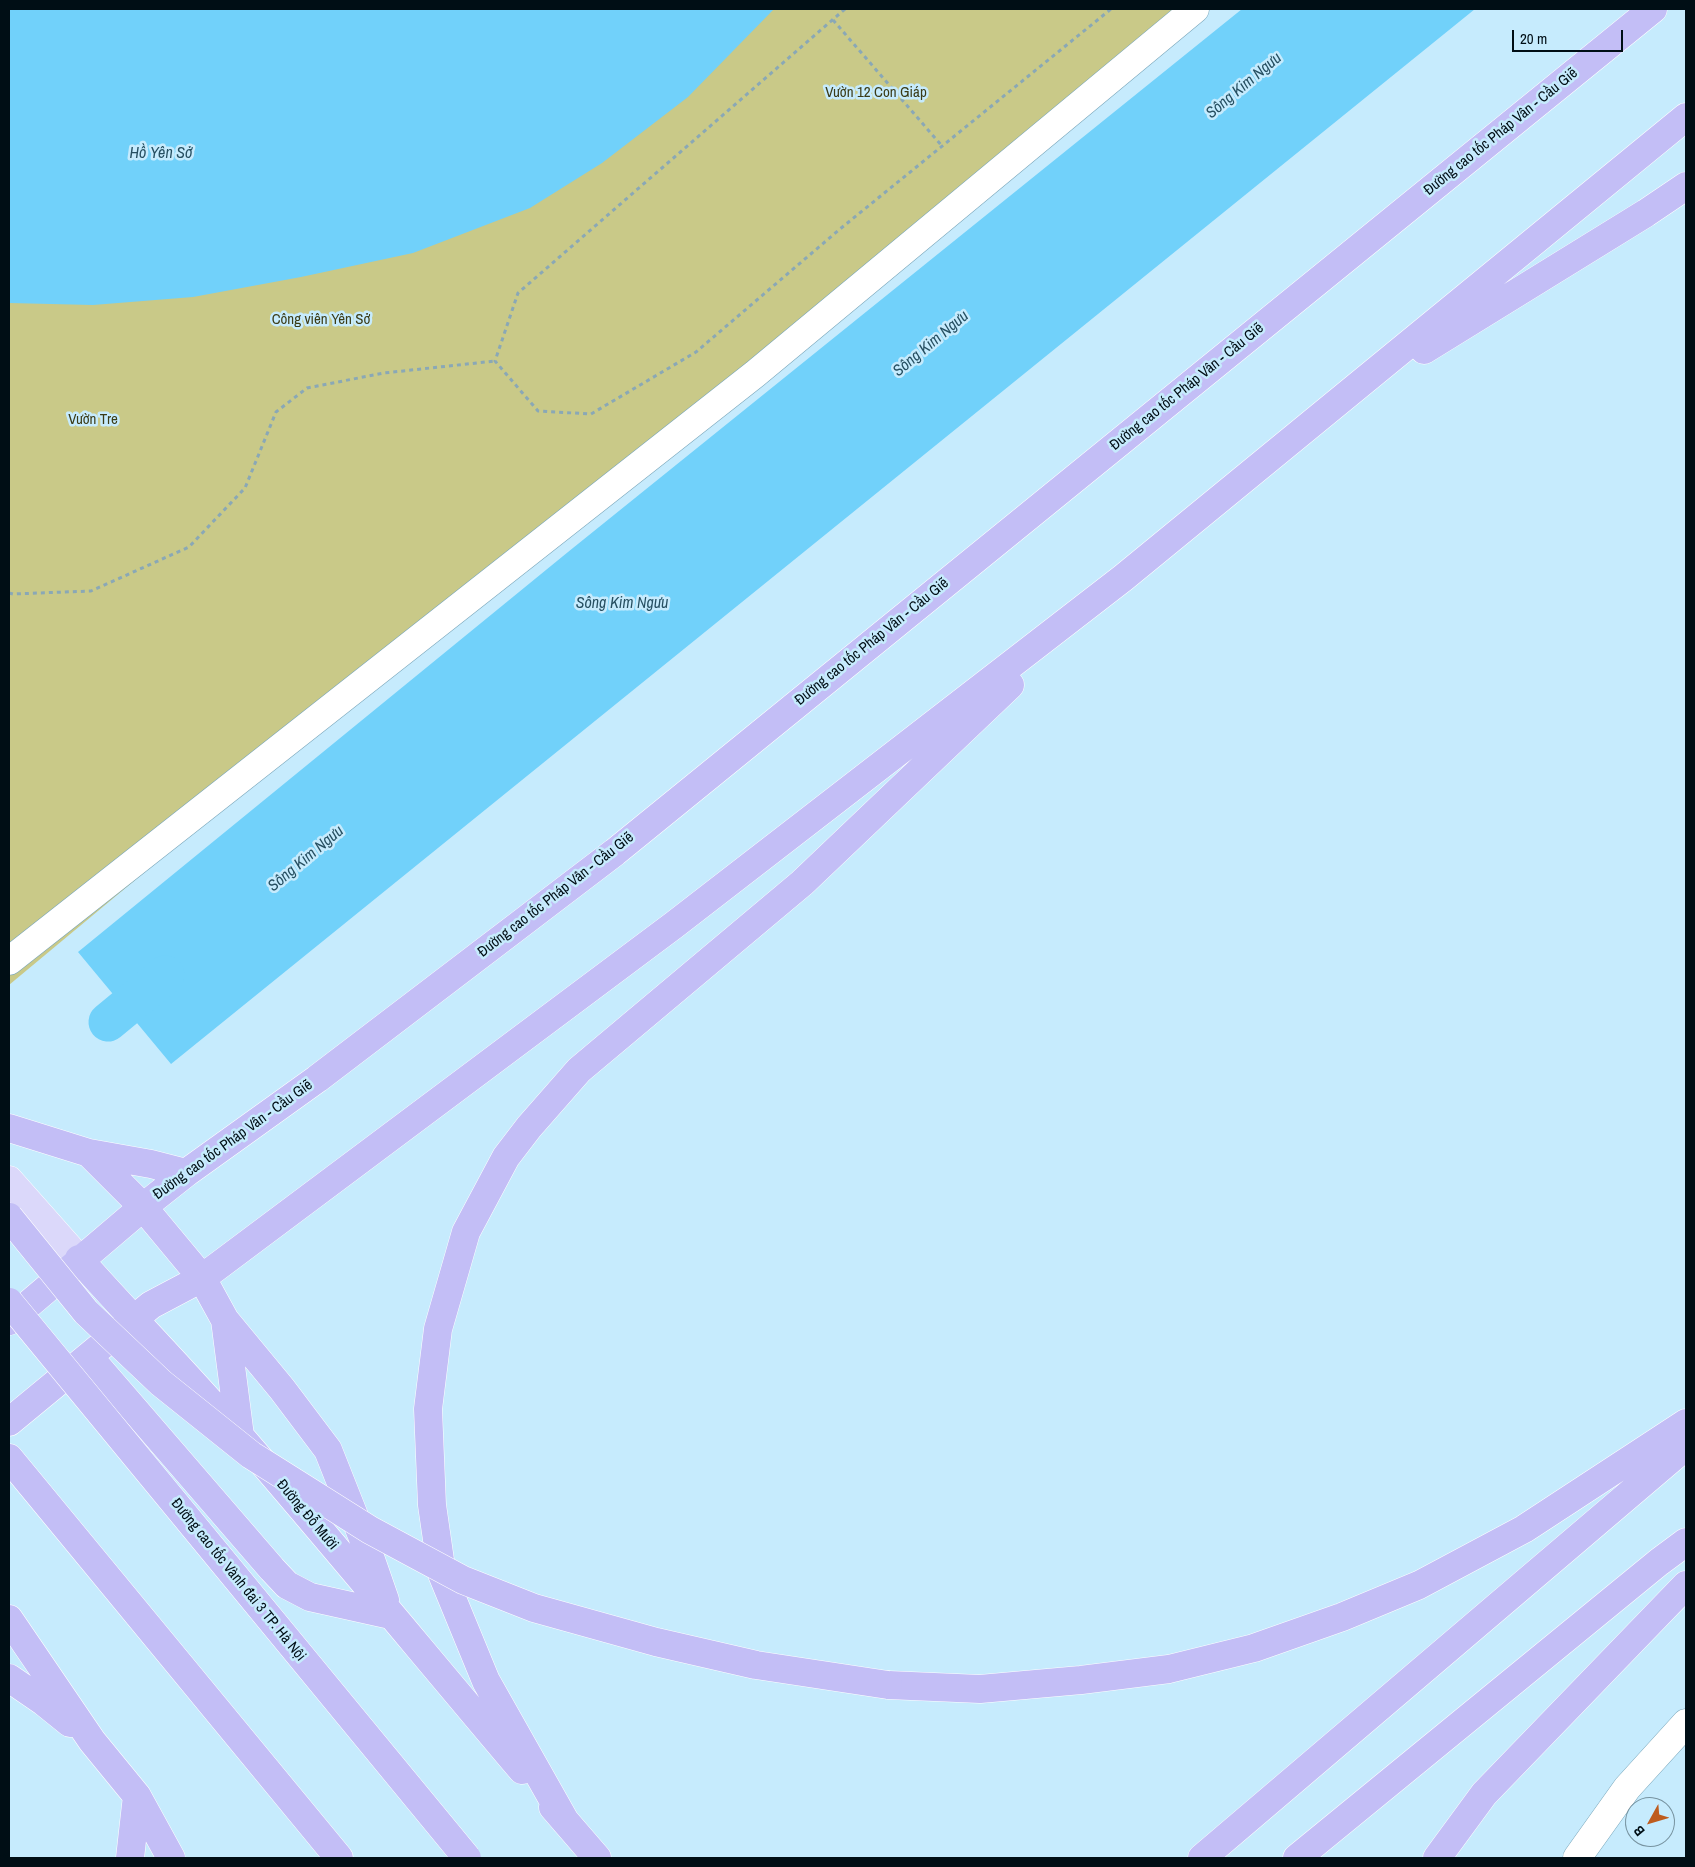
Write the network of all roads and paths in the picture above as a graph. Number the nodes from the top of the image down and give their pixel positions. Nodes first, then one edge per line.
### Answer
1 (845, 9) edge
2 (1111, 9) edge
3 (1195, 9) edge
4 (1653, 9) edge
5 (832, 20) junction
6 (1686, 117) edge
7 (942, 146) junction
8 (1686, 186) edge
9 (495, 361) junction
10 (1333, 406) junction
11 (1123, 578) junction
12 (9, 593) edge
13 (9, 962) edge
14 (9, 1128) edge
15 (89, 1153) junction
16 (186, 1173) junction
17 (9, 1180) edge
18 (143, 1206) junction
19 (9, 1217) edge
20 (80, 1260) junction
21 (202, 1278) junction
22 (9, 1302) edge
23 (225, 1320) junction
24 (9, 1321) edge
25 (134, 1321) junction
26 (89, 1357) junction
27 (9, 1422) edge
28 (1686, 1423) edge
29 (240, 1436) junction
30 (1686, 1446) edge
31 (9, 1458) edge
32 (1686, 1542) edge
33 (1686, 1585) edge
34 (391, 1615) junction
35 (9, 1619) edge
36 (9, 1678) edge
37 (1686, 1723) edge
38 (92, 1741) junction
39 (137, 1796) junction
40 (565, 1821) junction
41 (130, 1858) edge
42 (171, 1858) edge
43 (339, 1858) edge
44 (467, 1858) edge
45 (597, 1858) edge
46 (1202, 1858) edge
47 (1297, 1858) edge
48 (1437, 1858) edge
49 (1577, 1858) edge

1 - 5 path
2 - 7 path
3 - 13 lane
4 - 16 highway, Đường cao tốc Pháp Vân - Cầu Giẽ
5 - 7 path
5 - 9 path
6 - 10 highway
7 - 9 path
8 - 10 highway
9 - 12 path
10 - 11 highway
11 - 21 highway
11 - 40 highway
14 - 15 highway
15 - 16 highway
15 - 18 highway
16 - 18 highway, Đường cao tốc Pháp Vân - Cầu Giẽ
17 - 20 main road, Đường Đỗ Mười
18 - 20 highway, Đường cao tốc Pháp Vân - Cầu Giẽ
18 - 21 highway
19 - 28 highway, bridge
20 - 24 highway, Đường cao tốc Pháp Vân - Cầu Giẽ
20 - 25 highway, Đường Đỗ Mười
21 - 23 highway
21 - 25 highway
22 - 44 highway, Đường cao tốc Vành đai 3 TP. Hà Nội, bridge
23 - 29 highway
23 - 34 highway
25 - 26 highway
25 - 29 highway, Đường Đỗ Mười
26 - 27 highway
26 - 34 highway
29 - 34 highway, Đường Đỗ Mười
30 - 46 highway
31 - 43 highway
32 - 47 highway
33 - 48 highway
34 - 40 highway, Đường Đỗ Mười
35 - 38 highway
36 - 38 highway
37 - 49 lane
38 - 39 highway
39 - 41 highway
39 - 42 highway
40 - 45 highway, Đường Đỗ Mười

